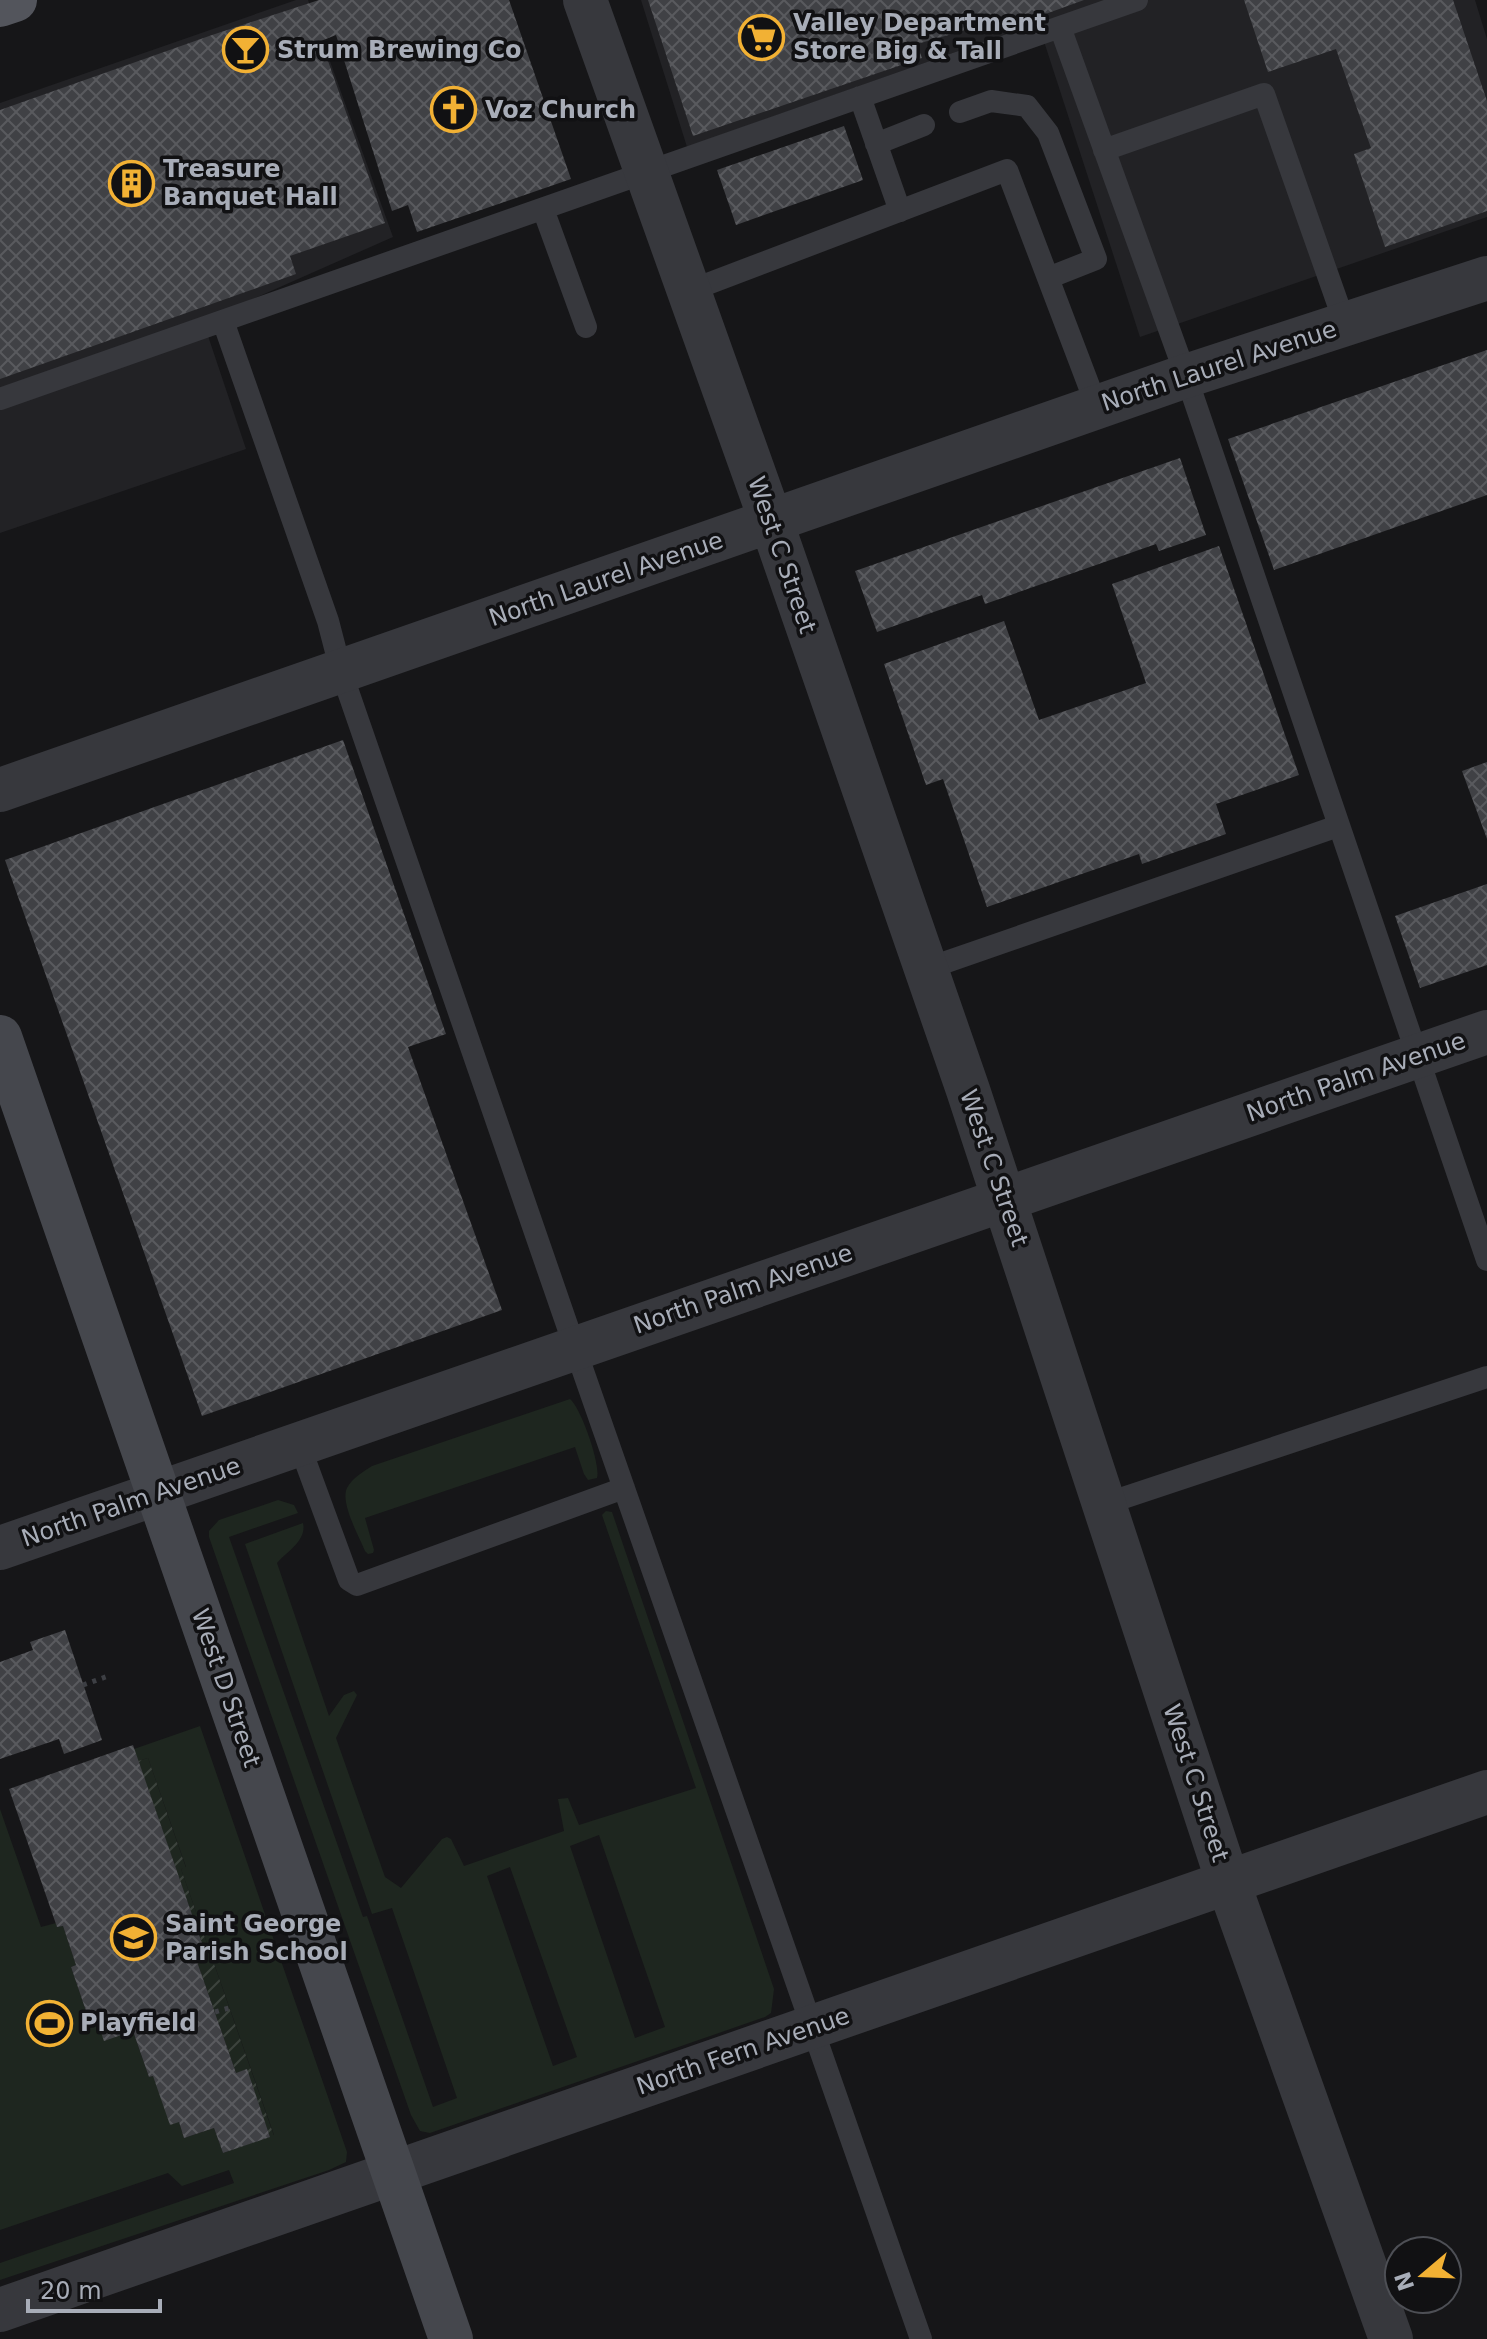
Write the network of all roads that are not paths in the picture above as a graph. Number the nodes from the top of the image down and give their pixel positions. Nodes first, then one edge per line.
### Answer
1 (15, 0) edge
2 (585, 0) edge
3 (1137, 0) edge
4 (0, 5) edge
5 (1060, 27) junction
6 (860, 97) junction
7 (960, 112) dead end
8 (924, 125) dead end
9 (876, 144) junction
10 (1104, 150) junction
11 (647, 172) junction
12 (543, 209) junction
13 (900, 211) junction
14 (1048, 278) junction
15 (1487, 278) edge
16 (689, 291) junction
17 (223, 321) junction
18 (1345, 324) junction
19 (586, 327) dead end
20 (1186, 376) junction
21 (0, 399) edge
22 (1097, 407) junction
23 (771, 521) junction
24 (341, 671) junction
25 (0, 790) edge
26 (1338, 826) junction
27 (926, 969) junction
28 (1487, 1032) edge
29 (0, 1037) edge
30 (1416, 1056) junction
31 (1005, 1198) junction
32 (1487, 1260) edge
33 (575, 1348) junction
34 (1487, 1377) edge
35 (299, 1444) junction
36 (624, 1488) junction
37 (158, 1493) junction
38 (1105, 1504) junction
39 (0, 1548) edge
40 (1487, 1792) edge
41 (1228, 1882) junction
42 (814, 2026) junction
43 (394, 2173) junction
44 (0, 2310) edge
45 (451, 2339) edge
46 (921, 2339) edge
47 (1391, 2339) edge

1 - 4 main road
2 - 11 street, West C Street
3 - 5 lane
5 - 6 lane
5 - 10 lane
6 - 9 lane
6 - 11 lane
7 - 14 lane
8 - 9 lane
9 - 13 lane
10 - 18 lane
10 - 20 lane
11 - 12 lane
11 - 16 street, West C Street
12 - 17 lane
12 - 19 lane
13 - 14 lane
13 - 16 lane
14 - 22 lane
15 - 18 street, North Laurel Avenue
16 - 23 street, West C Street
17 - 21 lane
17 - 24 lane
18 - 20 street, North Laurel Avenue
20 - 22 street, North Laurel Avenue
20 - 26 lane
22 - 23 street, North Laurel Avenue
23 - 24 street, North Laurel Avenue
23 - 27 street, West C Street
24 - 25 street, North Laurel Avenue
24 - 33 lane
26 - 27 lane
26 - 30 lane
27 - 31 street, West C Street
28 - 30 street, North Palm Avenue
29 - 37 main road, West D Street
30 - 31 street, North Palm Avenue
30 - 32 lane
31 - 33 street, North Palm Avenue
31 - 38 street, West C Street
33 - 35 street, North Palm Avenue
33 - 36 lane
34 - 38 lane
35 - 36 lane
35 - 37 street, North Palm Avenue
36 - 42 lane
37 - 39 street, North Palm Avenue
37 - 43 main road, West D Street
38 - 41 street, West C Street
40 - 41 street, North Fern Avenue
41 - 42 street, North Fern Avenue
41 - 47 street, West C Street
42 - 43 street, North Fern Avenue
42 - 46 lane
43 - 44 street, North Fern Avenue
43 - 45 main road, West D Street

